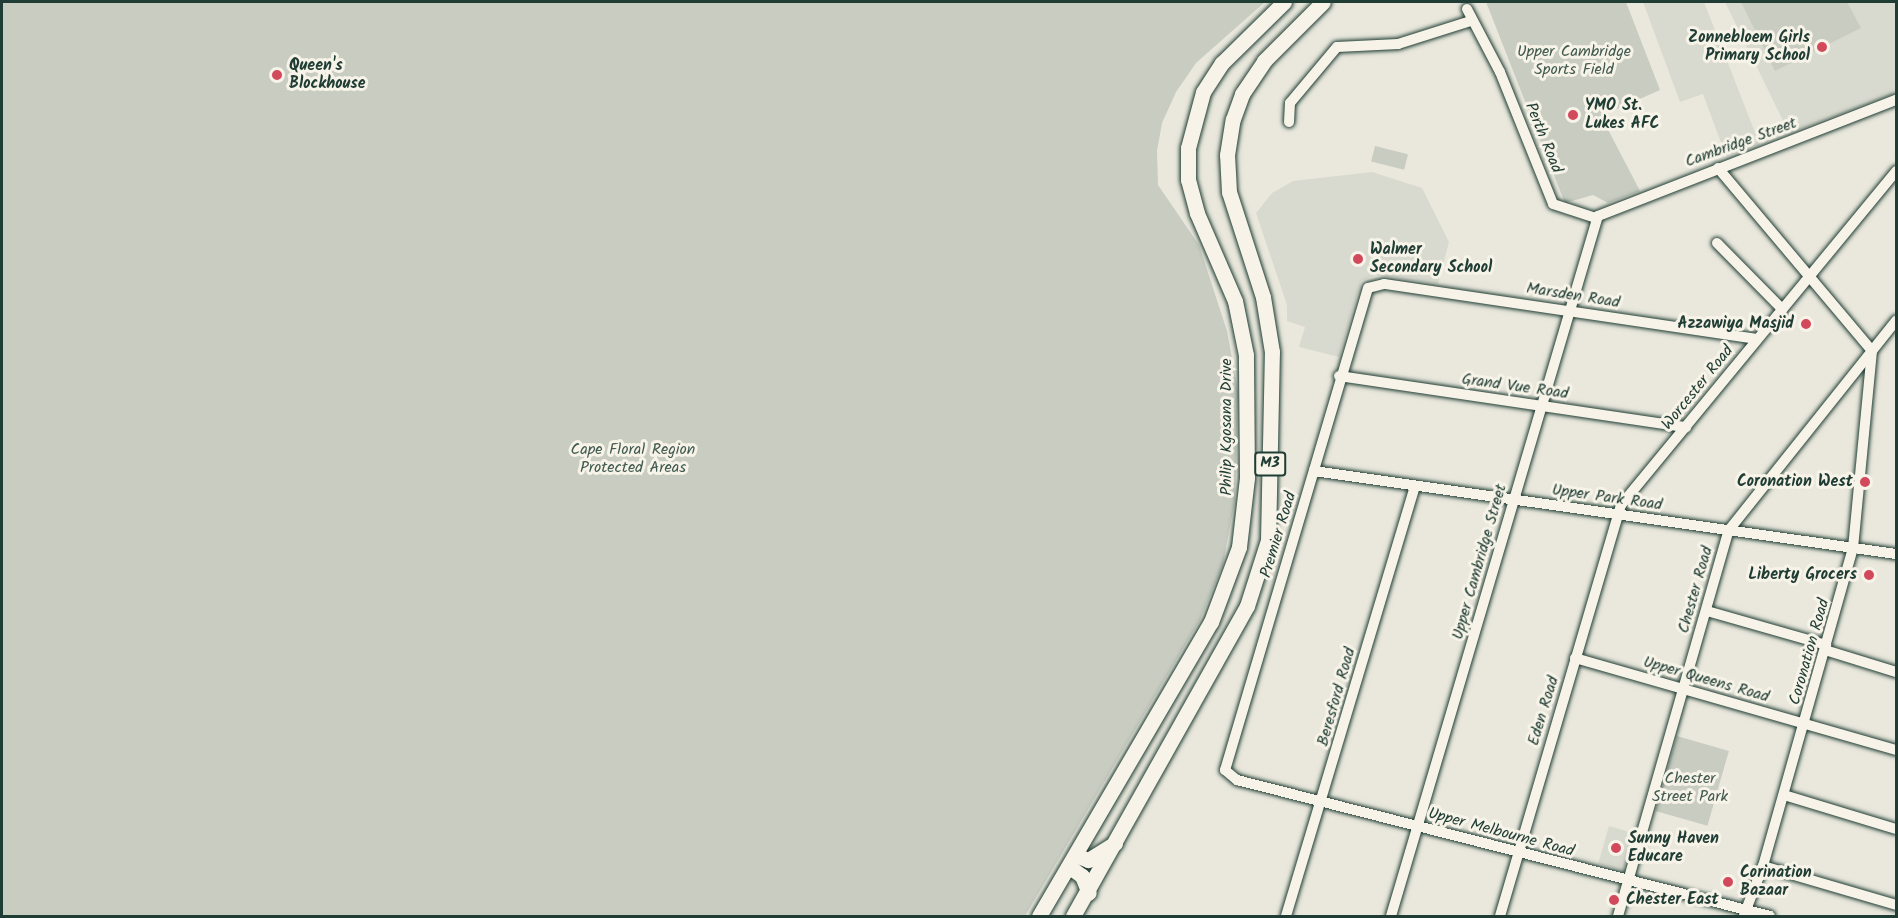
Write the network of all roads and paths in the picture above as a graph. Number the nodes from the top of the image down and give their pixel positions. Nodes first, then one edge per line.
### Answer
1 (1284, 2) edge
2 (1323, 2) edge
3 (1467, 9) dead end
4 (1471, 21) junction
5 (1896, 100) edge
6 (1289, 122) dead end
7 (1718, 168) junction
8 (1896, 171) edge
9 (1597, 217) junction
10 (1717, 243) dead end
11 (1811, 275) junction
12 (1384, 284) joint
13 (1782, 309) junction
14 (1569, 311) junction
15 (1896, 321) edge
16 (1757, 339) junction
17 (1872, 351) junction
18 (1339, 376) junction
19 (1541, 406) junction
20 (1686, 427) junction
21 (1314, 471) junction
22 (1415, 486) junction
23 (1514, 500) junction
24 (1616, 514) junction
25 (1729, 530) junction
26 (1853, 548) junction
27 (1896, 554) edge
28 (1707, 611) junction
29 (1825, 648) junction
30 (1575, 658) junction
31 (1896, 672) edge
32 (1684, 689) junction
33 (1805, 723) junction
34 (1896, 750) edge
35 (1227, 774) joint
36 (1784, 795) junction
37 (1322, 802) junction
38 (1418, 827) junction
39 (1896, 828) edge
40 (1115, 843) junction
41 (1517, 853) junction
42 (1074, 862) junction
43 (1763, 866) junction
44 (1627, 881) junction
45 (1089, 893) junction
46 (1896, 905) edge
47 (1745, 913) edge
48 (1039, 916) edge
49 (1073, 916) edge
50 (1286, 916) edge
51 (1391, 916) edge
52 (1500, 916) edge
53 (1618, 916) edge
54 (1770, 916) edge

1 - 42 main road, Philip Kgosana Drive / M3
2 - 40 main road, M3
3 - 4 street, Perth Road
4 - 6 street
4 - 9 street, Perth Road
5 - 7 street, Cambridge Street
7 - 9 street, Cambridge Street
7 - 11 street
8 - 11 street, Worcester Road
9 - 14 street, Upper Cambridge Street
10 - 13 street
11 - 13 street, Worcester Road
11 - 17 street
12 - 14 street, Marsden Road
12 - 18 street, Premier Road
13 - 16 street, Worcester Road
14 - 16 street, Marsden Road
14 - 19 street, Upper Cambridge Street
15 - 17 street, Chester Road
16 - 20 street, Worcester Road
17 - 25 street, Chester Road
17 - 26 street, Coronation Road
18 - 19 street, Grand Vue Road
18 - 21 street, Premier Road
19 - 20 street, Grand Vue Road
19 - 23 street, Upper Cambridge Street
20 - 24 street, Worcester Road
21 - 22 street, Upper Park Road
21 - 35 street, Premier Road
22 - 23 street, Upper Park Road
22 - 37 street, Beresford Road
23 - 24 street, Upper Park Road
23 - 38 street, Upper Cambridge Street
24 - 25 street, Upper Park Road
24 - 30 street, Eden Road
25 - 26 street, Upper Park Road
25 - 28 street, Chester Road
26 - 27 street, Upper Park Road
26 - 29 street, Coronation Road
28 - 29 street
28 - 32 street, Chester Road
29 - 31 street
29 - 33 street, Coronation Road
30 - 32 street, Upper Queens Road
30 - 41 street, Eden Road
32 - 33 street, Upper Queens Road
32 - 44 street, Chester Road
33 - 34 street, Upper Queens Road
33 - 36 street, Coronation Road
35 - 37 street, Upper Melbourne Road
36 - 39 street
36 - 43 street, Coronation Road
37 - 38 street, Upper Melbourne Road
37 - 50 street, Beresford Road
38 - 41 street, Upper Melbourne Road
38 - 51 street, Upper Cambridge Street
40 - 42 main road
40 - 45 main road, M3
41 - 44 street, Upper Melbourne Road
41 - 52 street, Eden Road
42 - 45 main road
42 - 48 main road, Philip Kgosana Drive / M3
43 - 46 street
43 - 47 street, Coronation Road
44 - 47 street, Upper Melbourne Road
44 - 53 street, Chester Road
45 - 49 main road, M3
47 - 54 street, Upper Melbourne Road

